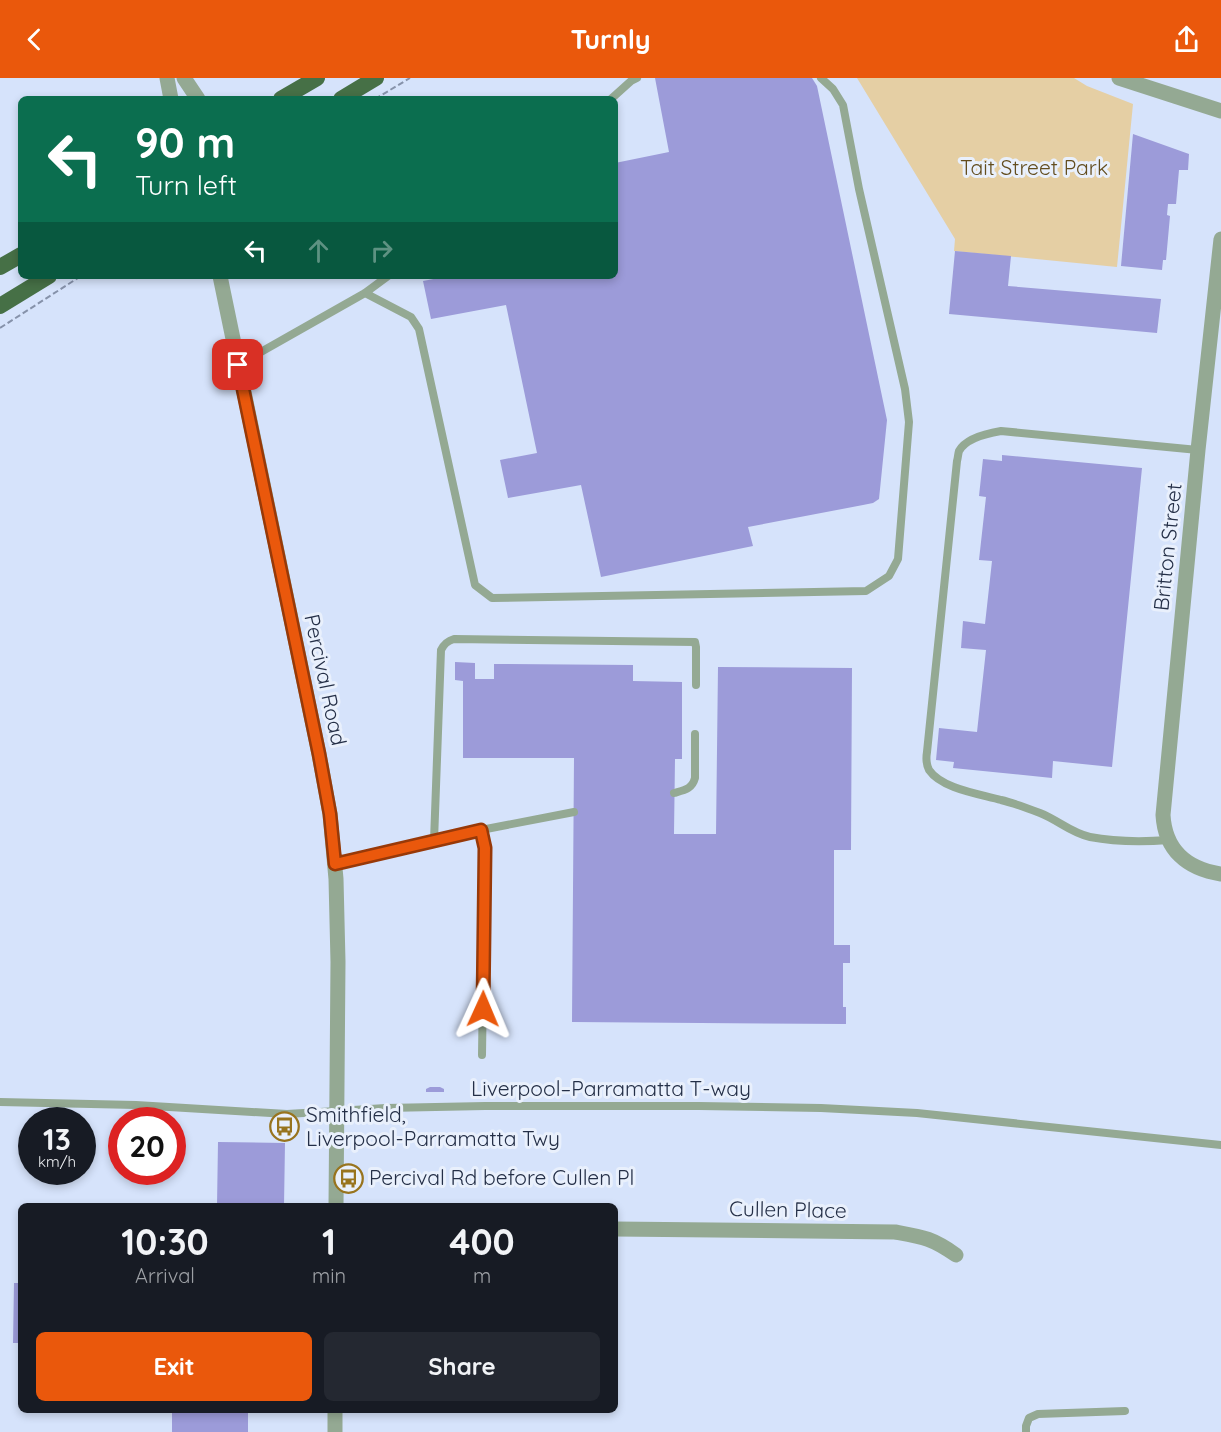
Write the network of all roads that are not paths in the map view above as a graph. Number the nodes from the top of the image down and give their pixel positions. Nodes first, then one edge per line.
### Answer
1 (167, 78) edge
2 (184, 78) edge
3 (317, 78) edge
4 (376, 78) edge
5 (637, 78) edge
6 (821, 78) edge
7 (1119, 78) edge
8 (170, 96) edge
9 (187, 96) edge
10 (196, 96) edge
11 (286, 96) edge
12 (346, 96) edge
13 (614, 96) edge
14 (1221, 111) edge
15 (1221, 239) edge
16 (18, 257) edge
17 (0, 267) edge
18 (44, 279) edge
19 (221, 279) edge
20 (384, 279) edge
21 (365, 293) junction
22 (0, 306) edge
23 (238, 365) junction
24 (1198, 450) junction
25 (696, 685) dead end
26 (696, 734) dead end
27 (674, 792) dead end
28 (574, 812) dead end
29 (481, 830) junction
30 (1169, 840) junction
31 (434, 841) junction
32 (335, 864) junction
33 (1221, 874) edge
34 (482, 1055) dead end
35 (0, 1102) edge
36 (337, 1112) junction
37 (1221, 1145) edge
38 (336, 1203) edge
39 (618, 1229) edge
40 (956, 1255) dead end
41 (1125, 1411) dead end
42 (335, 1413) edge
43 (335, 1432) edge
44 (1026, 1432) edge

1 - 8 street
2 - 9 street
2 - 10 street
3 - 11 highway
4 - 12 highway
5 - 13 lane
6 - 21 lane
7 - 14 street
15 - 24 street, Britton Street
16 - 17 highway
18 - 22 highway
19 - 23 street, Percival Road
20 - 21 lane
21 - 23 lane
23 - 32 street, Percival Road
24 - 30 street, Britton Street
24 - 30 lane
25 - 31 lane
26 - 27 lane
28 - 29 lane
29 - 31 lane
29 - 34 lane
30 - 33 street, Britton Street
31 - 32 lane
32 - 36 street, Percival Road
35 - 36 lane, Liverpool–Parramatta T-way
36 - 37 lane, Liverpool–Parramatta T-way
36 - 38 street, Percival Road
39 - 40 street, Cullen Place
41 - 44 lane
42 - 43 street

